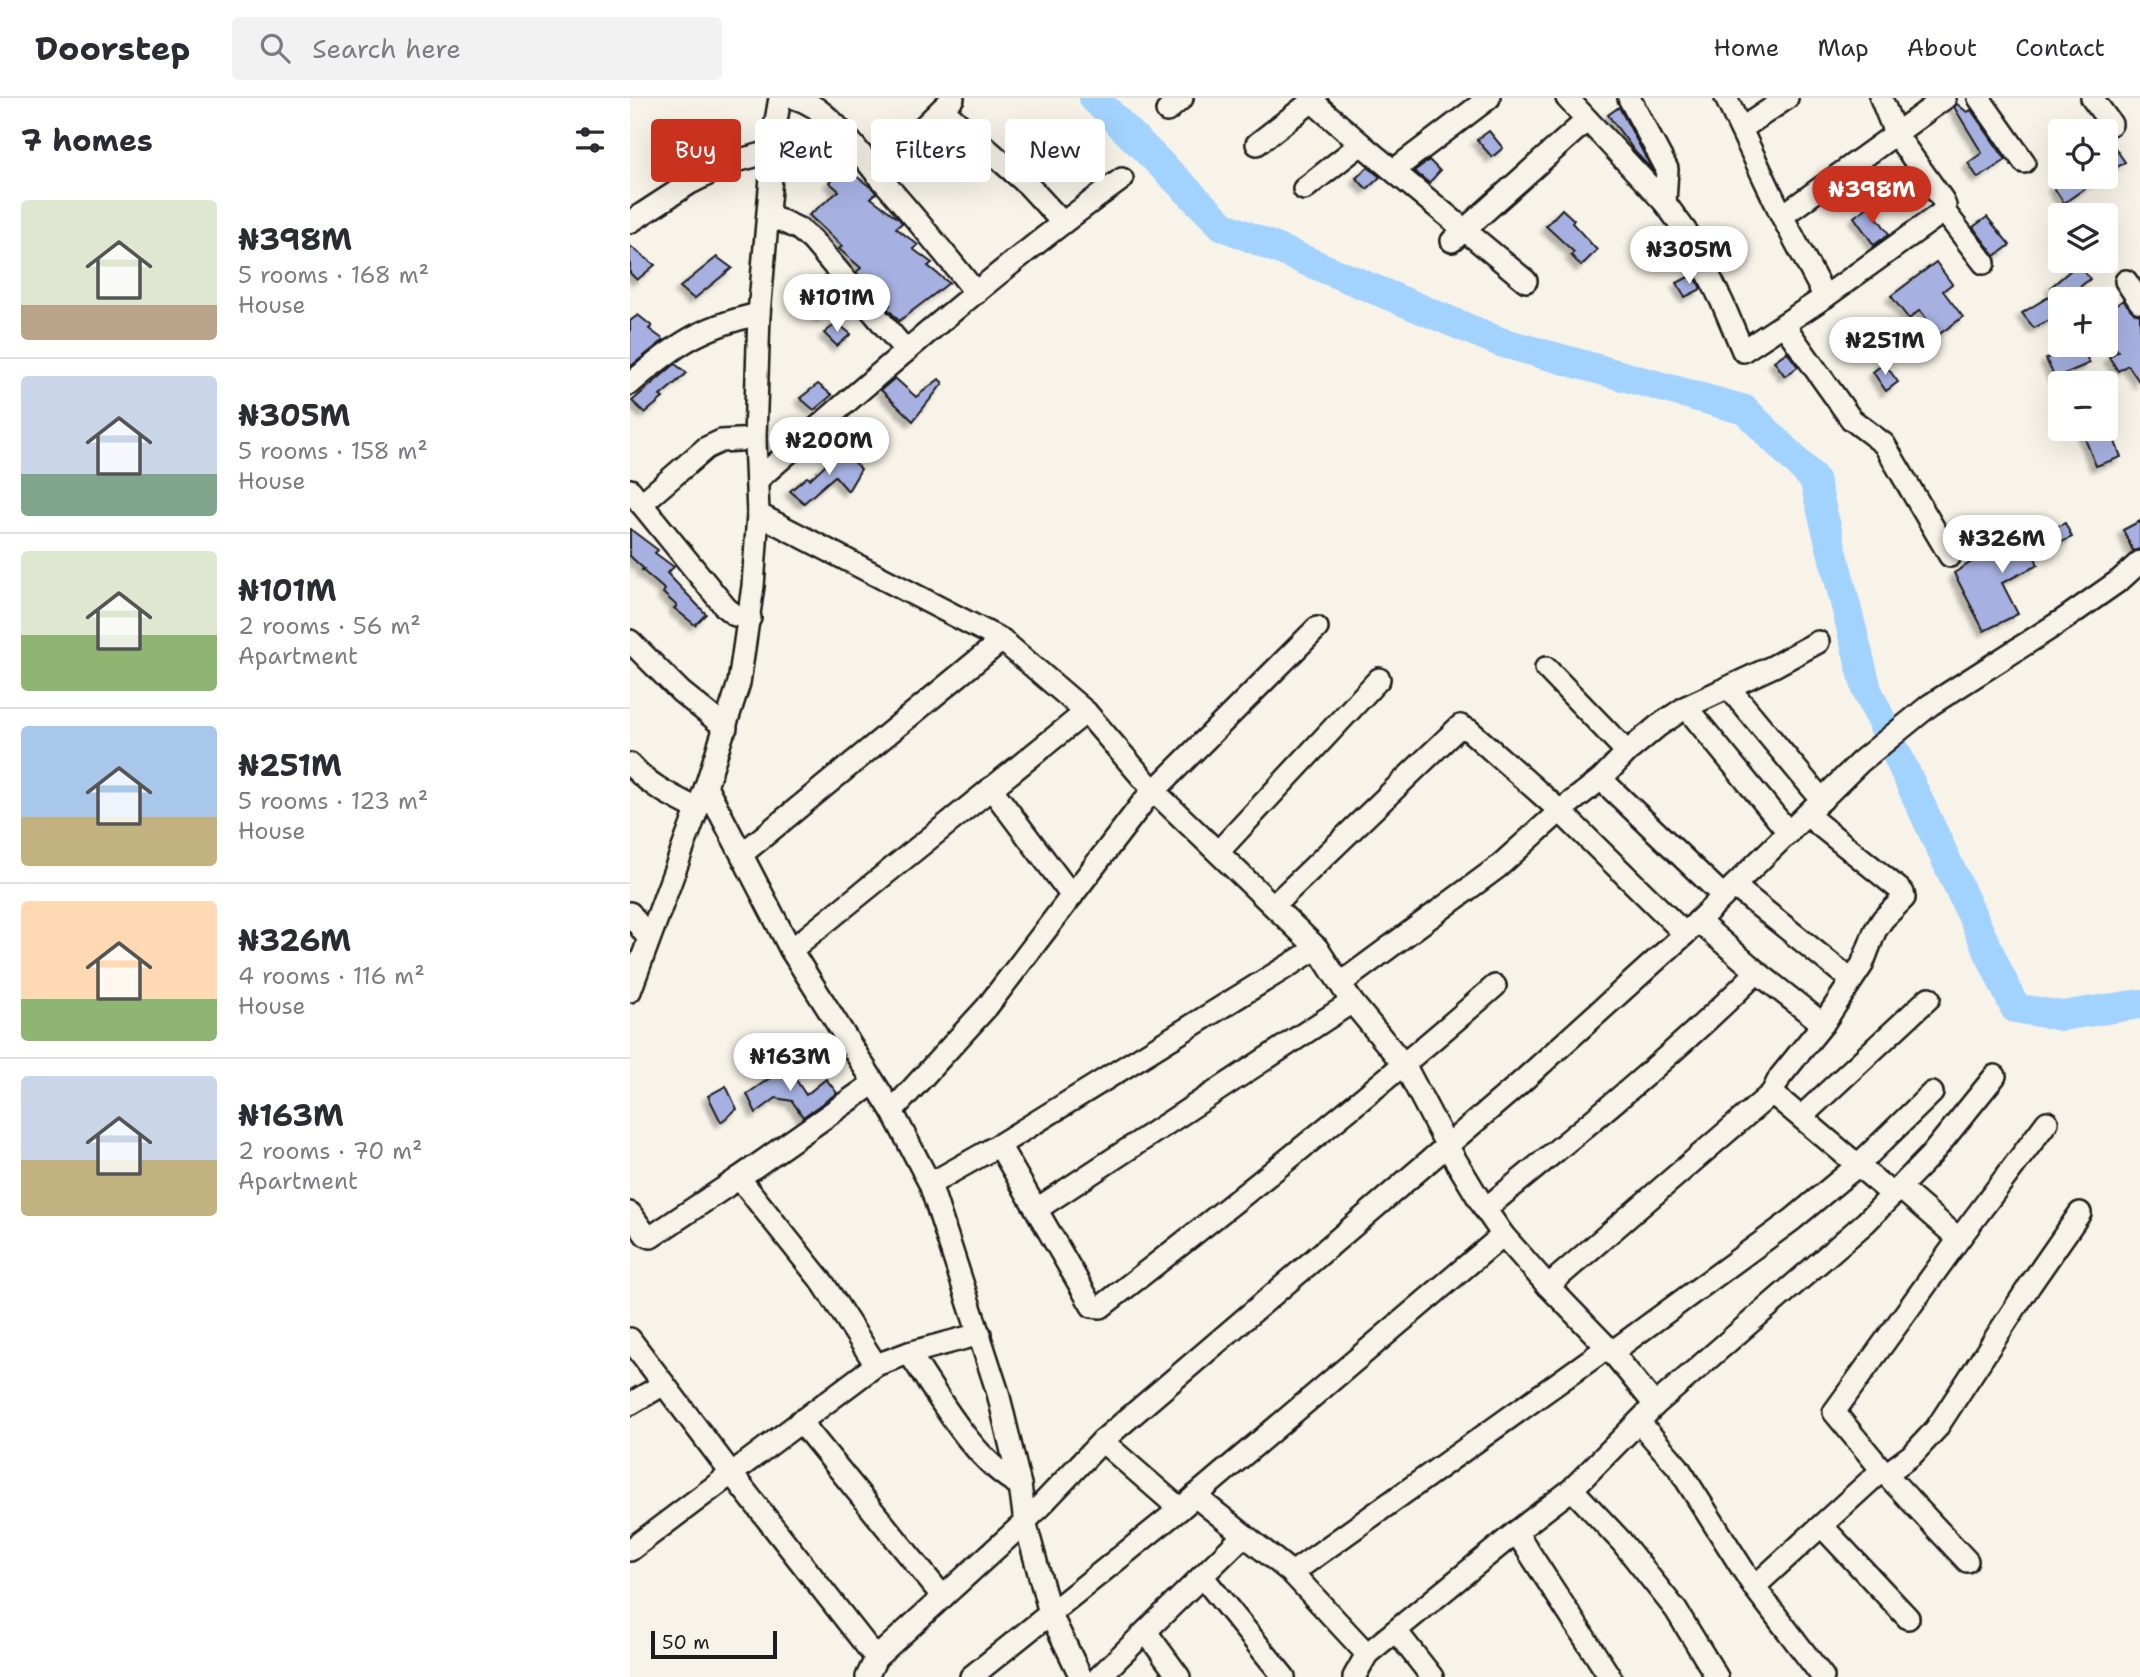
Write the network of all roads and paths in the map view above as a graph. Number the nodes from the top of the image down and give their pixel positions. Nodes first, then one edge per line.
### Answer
1 (780, 98) edge
2 (795, 98) edge
3 (1489, 98) edge
4 (1629, 98) edge
5 (1726, 98) edge
6 (1787, 98) edge
7 (1881, 98) edge
8 (1945, 98) edge
9 (1979, 98) edge
10 (2092, 98) edge
11 (1569, 99) edge
12 (1304, 102) edge
13 (948, 103) edge
14 (778, 119) edge
15 (932, 119) edge
16 (2107, 119) edge
17 (1587, 120) junction
18 (1741, 129) junction
19 (1895, 133) junction
20 (1256, 144) dead end
21 (1361, 144) junction
22 (755, 156) edge
23 (2024, 162) dead end
24 (871, 167) edge
25 (1394, 170) junction
26 (1122, 178) dead end
27 (772, 182) edge
28 (884, 182) edge
29 (1304, 189) dead end
30 (1665, 203) junction
31 (1944, 211) junction
32 (769, 215) junction
33 (1782, 216) junction
34 (630, 222) edge
35 (1062, 222) junction
36 (1459, 235) junction
37 (1984, 263) dead end
38 (1526, 281) dead end
39 (2126, 281) dead end
40 (976, 293) junction
41 (1825, 297) junction
42 (2140, 302) edge
43 (759, 314) junction
44 (1784, 325) junction
45 (906, 351) junction
46 (630, 384) edge
47 (755, 439) junction
48 (757, 480) junction
49 (636, 497) edge
50 (758, 513) junction
51 (1950, 556) dead end
52 (2140, 562) edge
53 (750, 618) junction
54 (1317, 628) dead end
55 (1002, 640) junction
56 (630, 641) edge
57 (1818, 642) dead end
58 (1546, 667) dead end
59 (1379, 679) dead end
60 (1729, 688) junction
61 (1686, 707) junction
62 (1086, 712) junction
63 (726, 728) junction
64 (1627, 752) junction
65 (630, 764) edge
66 (1601, 779) junction
67 (706, 786) junction
68 (991, 788) junction
69 (1154, 791) junction
70 (1814, 807) junction
71 (697, 809) junction
72 (1560, 811) junction
73 (1788, 833) junction
74 (1219, 851) junction
75 (742, 854) junction
76 (1729, 891) junction
77 (1072, 895) junction
78 (1274, 905) junction
79 (630, 913) edge
80 (1692, 928) junction
81 (648, 938) junction
82 (1317, 948) junction
83 (791, 950) junction
84 (1757, 972) junction
85 (1851, 980) junction
86 (1341, 983) junction
87 (1495, 986) dead end
88 (630, 991) edge
89 (1929, 998) dead end
90 (1352, 1002) junction
91 (1823, 1024) junction
92 (1405, 1066) junction
93 (1995, 1076) dead end
94 (874, 1083) junction
95 (1772, 1093) junction
96 (1933, 1093) dead end
97 (892, 1111) junction
98 (1801, 1117) junction
99 (2047, 1122) dead end
100 (999, 1145) junction
101 (1447, 1146) junction
102 (1857, 1166) junction
103 (739, 1178) junction
104 (930, 1184) junction
105 (1897, 1191) junction
106 (1037, 1209) junction
107 (1485, 1209) junction
108 (630, 1213) edge
109 (2080, 1213) dead end
110 (1503, 1235) junction
111 (1959, 1238) junction
112 (1548, 1286) junction
113 (980, 1334) junction
114 (630, 1339) edge
115 (1610, 1349) junction
116 (909, 1353) junction
117 (876, 1365) junction
118 (664, 1384) junction
119 (630, 1404) edge
120 (1655, 1405) junction
121 (800, 1422) junction
122 (1639, 1422) junction
123 (1102, 1441) junction
124 (1884, 1472) junction
125 (732, 1473) junction
126 (1020, 1485) junction
127 (1572, 1489) junction
128 (1187, 1502) junction
129 (1025, 1522) junction
130 (1822, 1526) junction
131 (1516, 1532) junction
132 (1244, 1535) junction
133 (630, 1550) edge
134 (1967, 1561) dead end
135 (1292, 1573) junction
136 (1202, 1576) junction
137 (1754, 1587) junction
138 (943, 1598) junction
139 (1050, 1613) junction
140 (1908, 1618) dead end
141 (1396, 1631) junction
142 (1146, 1632) junction
143 (1367, 1654) junction
144 (872, 1668) edge
145 (971, 1677) edge
146 (1081, 1677) edge
147 (1100, 1677) edge
148 (1179, 1677) edge
149 (1284, 1677) edge
150 (1354, 1677) edge
151 (1432, 1677) edge
152 (1610, 1677) edge
153 (1717, 1677) edge
154 (1823, 1677) edge

1 - 14 street
2 - 24 street
3 - 25 street
4 - 30 street
5 - 18 street
6 - 18 street
7 - 19 street
8 - 19 street
9 - 23 street
10 - 16 street
11 - 17 street
12 - 20 street
12 - 21 street
13 - 15 street
13 - 35 street
17 - 30 street
17 - 36 street
18 - 33 street
19 - 31 street
19 - 33 street
21 - 25 street
21 - 29 street
22 - 34 street
25 - 36 street
26 - 35 street
27 - 32 street
28 - 40 street
30 - 44 street
31 - 37 street
31 - 41 street
32 - 43 street
32 - 45 street
33 - 41 street
35 - 40 street
36 - 38 street
39 - 42 street
40 - 45 street
41 - 44 street
43 - 46 street
43 - 47 street
44 - 51 street
45 - 48 street
47 - 48 street
47 - 49 street
48 - 50 street
49 - 53 street
50 - 53 street
50 - 55 street
52 - 70 street
53 - 63 street
54 - 69 street
55 - 62 street
55 - 75 street
56 - 63 street
57 - 60 street
58 - 64 street
59 - 74 street
60 - 61 street
60 - 70 street
61 - 64 street
61 - 73 street
62 - 68 street
62 - 69 street
63 - 67 street
64 - 66 street
65 - 71 street
66 - 72 street
66 - 76 street
67 - 71 street
67 - 75 street
68 - 77 street
68 - 83 street
69 - 74 street
69 - 77 street
70 - 73 street
70 - 85 street
71 - 81 street
72 - 78 street
72 - 80 street
72 - 86 street
73 - 76 street
74 - 78 street
75 - 83 street
76 - 80 street
76 - 85 street
77 - 97 street
78 - 82 street
79 - 81 street
80 - 84 street
80 - 101 street
81 - 88 street
82 - 86 street
82 - 100 street
83 - 94 street
84 - 91 street
84 - 107 street
85 - 91 street
86 - 90 street
87 - 92 street
89 - 98 street
90 - 92 street
90 - 106 street
91 - 95 street
92 - 101 street
92 - 106 street
93 - 105 street
94 - 97 street
94 - 103 street
95 - 98 street
95 - 112 street
96 - 102 street
97 - 104 street
98 - 102 street
99 - 111 street
100 - 104 street
100 - 106 street
101 - 107 street
101 - 123 street
102 - 105 street
102 - 115 street
103 - 108 street
103 - 117 street
104 - 113 street
105 - 111 street
105 - 120 street
107 - 110 street
109 - 124 street
110 - 112 street
110 - 128 street
111 - 124 street
112 - 115 street
113 - 116 street
113 - 126 street
114 - 118 street
115 - 120 street
115 - 135 street
116 - 117 street
116 - 126 street
117 - 121 street
118 - 119 street
118 - 125 street
120 - 122 street
121 - 125 street
121 - 138 street
122 - 127 street
122 - 137 street
123 - 128 street
123 - 129 street
124 - 130 street
124 - 134 street
125 - 133 street
125 - 144 street
126 - 129 street
127 - 131 street
127 - 153 street
128 - 132 street
128 - 139 street
129 - 138 street
129 - 139 street
130 - 137 street
130 - 140 street
131 - 141 street
131 - 152 street
132 - 135 street
132 - 136 street
135 - 143 street
136 - 142 street
136 - 149 street
137 - 154 street
138 - 144 street
139 - 145 street
139 - 146 street
141 - 143 street
141 - 151 street
142 - 147 street
142 - 148 street
143 - 150 street

